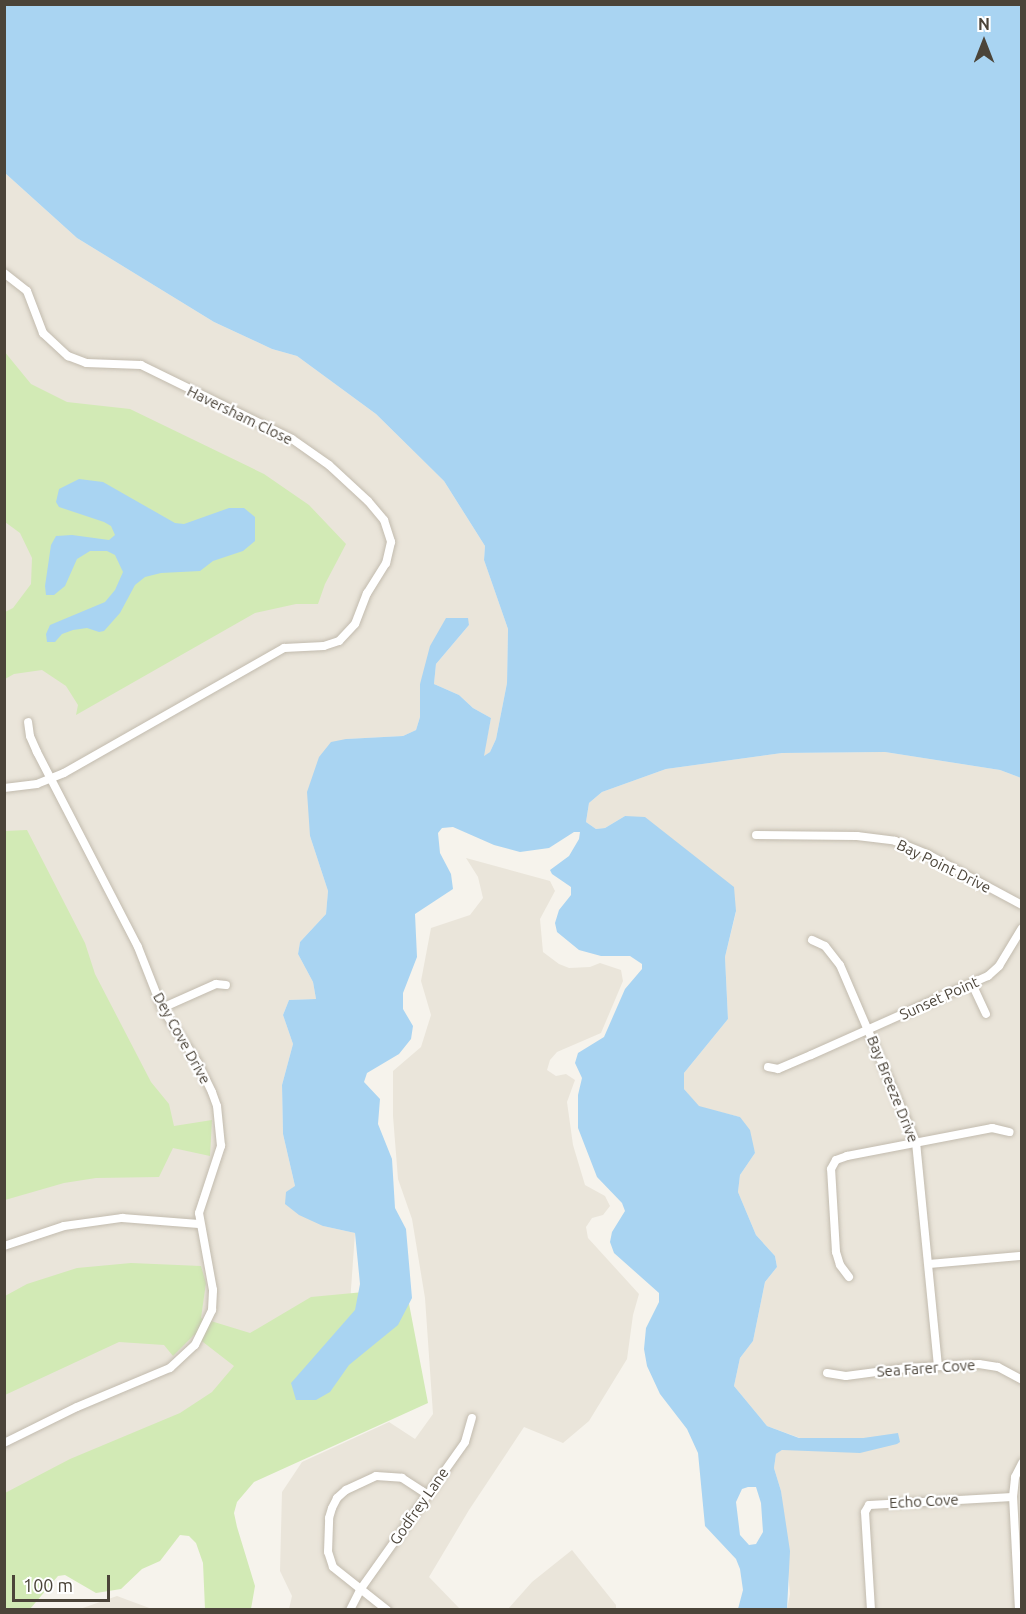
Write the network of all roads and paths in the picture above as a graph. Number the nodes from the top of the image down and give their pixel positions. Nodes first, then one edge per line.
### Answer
1 (4, 273) edge
2 (28, 722) dead end
3 (51, 779) junction
4 (4, 788) edge
5 (756, 835) dead end
6 (1022, 904) edge
7 (1022, 928) edge
8 (812, 940) dead end
9 (972, 984) junction
10 (226, 985) dead end
11 (162, 1008) junction
12 (986, 1014) dead end
13 (868, 1029) junction
14 (768, 1067) dead end
15 (1010, 1132) dead end
16 (915, 1142) junction
17 (199, 1224) junction
18 (4, 1246) edge
19 (1020, 1256) dead end
20 (929, 1264) junction
21 (849, 1277) dead end
22 (938, 1365) junction
23 (827, 1373) dead end
24 (1022, 1380) edge
25 (472, 1418) dead end
26 (4, 1443) edge
27 (1022, 1463) edge
28 (427, 1494) junction
29 (1012, 1497) junction
30 (360, 1590) junction
31 (350, 1610) edge
32 (387, 1610) edge
33 (871, 1610) edge
34 (1019, 1610) edge

1 - 3 street, Haversham Close
2 - 3 street, Dey Cove Drive
3 - 4 street, Haversham Close
3 - 11 street, Dey Cove Drive
5 - 6 street, Bay Point Drive
7 - 9 street, Sunset Point
8 - 13 street, Bay Breeze Drive
9 - 12 street
9 - 13 street, Sunset Point
10 - 11 street
11 - 17 street, Dey Cove Drive
13 - 14 street, Sunset Point
13 - 16 street, Bay Breeze Drive
15 - 16 street
16 - 20 street, Bay Breeze Drive
16 - 21 street
17 - 18 street
17 - 26 street, Dey Cove Drive
19 - 20 street
20 - 22 street, Bay Breeze Drive
22 - 23 street, Sea Farer Cove
22 - 24 street, Sea Farer Cove
25 - 28 street, Godfrey Lane
27 - 29 street
28 - 30 street, Godfrey Lane
28 - 30 street
29 - 33 street, Echo Cove
29 - 34 street
30 - 31 street, Godfrey Lane
30 - 32 street

